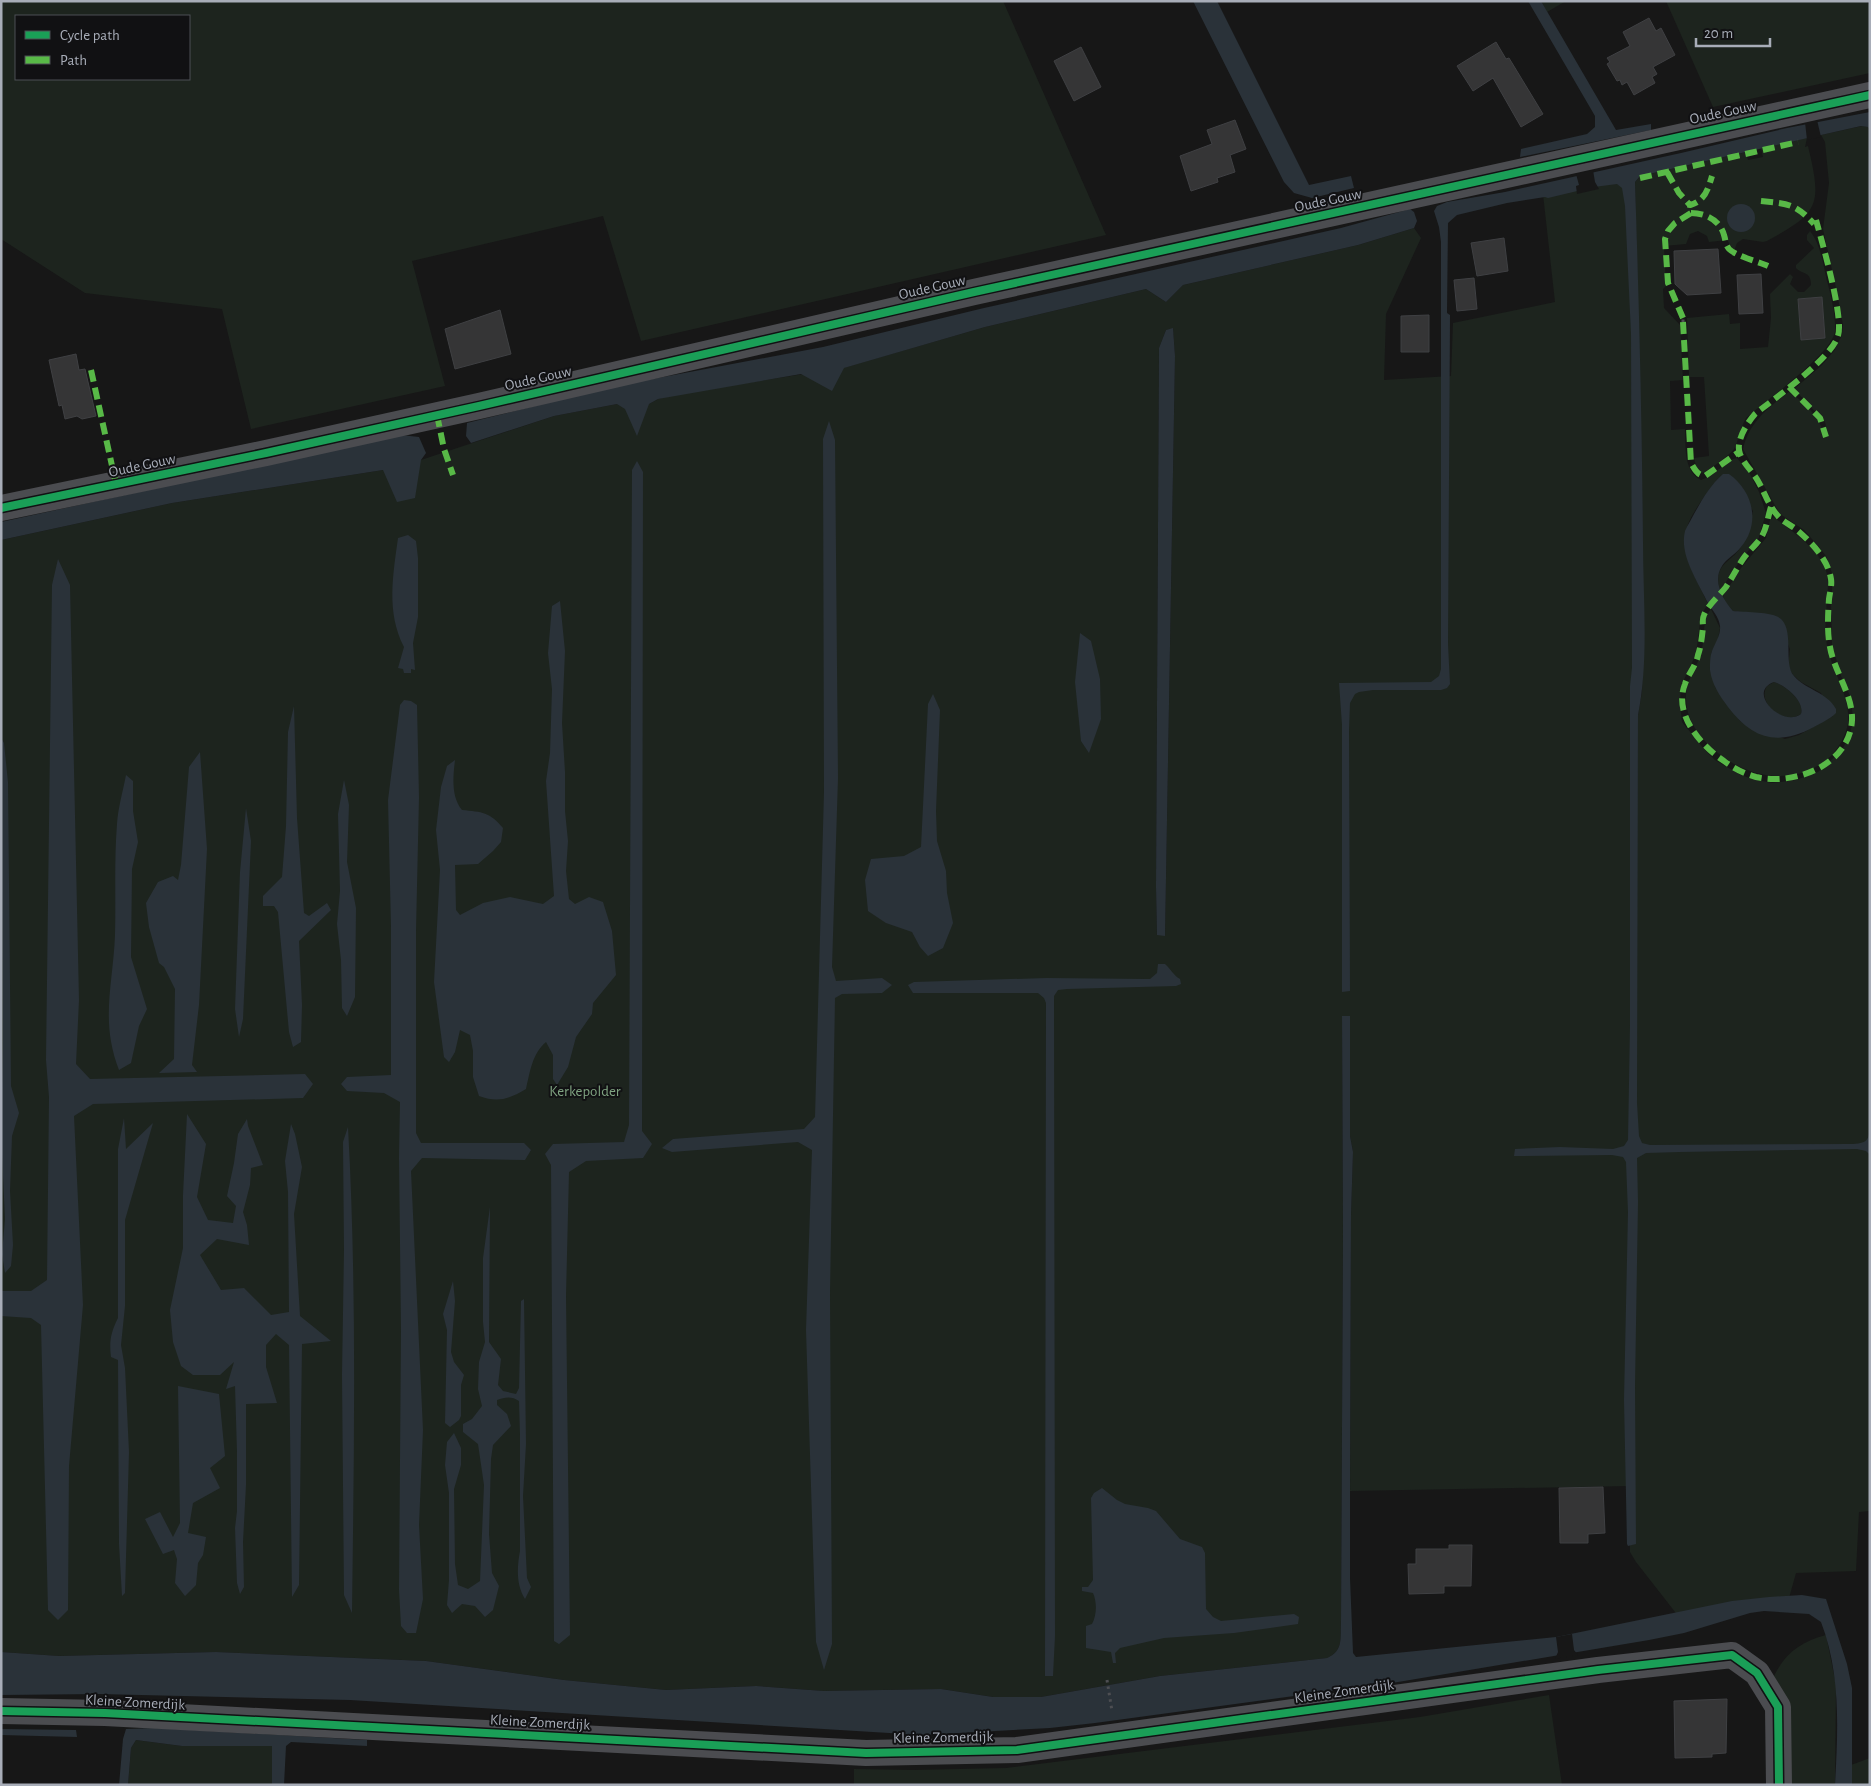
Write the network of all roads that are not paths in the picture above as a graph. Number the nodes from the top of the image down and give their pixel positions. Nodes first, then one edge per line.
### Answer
1 (1870, 95) edge
2 (1, 508) edge
3 (1, 1711) edge
4 (1780, 1785) edge

1 - 2 street, Oude Gouw
3 - 4 street, Kleine Zomerdijk

